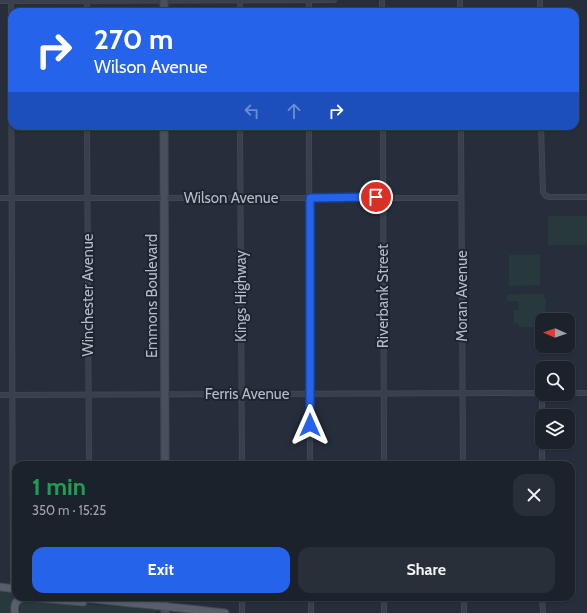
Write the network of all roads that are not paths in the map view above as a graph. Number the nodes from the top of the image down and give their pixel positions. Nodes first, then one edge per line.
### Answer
1 (11, 0) edge
2 (87, 0) edge
3 (164, 0) edge
4 (240, 0) edge
5 (309, 0) edge
6 (334, 0) edge
7 (0, 1) edge
8 (11, 130) edge
9 (87, 130) edge
10 (164, 130) edge
11 (240, 130) edge
12 (309, 130) edge
13 (383, 130) edge
14 (461, 130) edge
15 (541, 130) edge
16 (383, 197) junction
17 (587, 197) edge
18 (0, 198) edge
19 (11, 198) junction
20 (165, 198) junction
21 (241, 198) junction
22 (310, 198) junction
23 (461, 198) junction
24 (88, 199) junction
25 (535, 393) edge
26 (575, 393) edge
27 (310, 394) junction
28 (384, 394) junction
29 (462, 394) junction
30 (587, 394) edge
31 (0, 395) edge
32 (12, 395) junction
33 (88, 395) junction
34 (166, 395) junction
35 (241, 395) junction
36 (542, 401) edge
37 (13, 461) edge
38 (89, 461) edge
39 (165, 461) edge
40 (242, 461) edge
41 (310, 461) edge
42 (384, 461) edge
43 (463, 461) edge
44 (542, 461) edge
45 (0, 587) edge
46 (12, 589) edge
47 (18, 601) edge
48 (73, 601) edge
49 (86, 601) edge
50 (109, 601) edge
51 (242, 601) edge
52 (311, 601) edge
53 (384, 601) edge
54 (464, 601) edge
55 (542, 601) edge
56 (165, 610) edge
57 (15, 613) edge
58 (226, 613) edge
59 (242, 613) edge
60 (311, 613) edge
61 (384, 613) edge
62 (464, 613) edge
63 (542, 613) edge

1 - 2 street
1 - 7 street
2 - 3 street
3 - 4 street
4 - 5 street
5 - 6 street
8 - 19 street
9 - 24 street, Winchester Avenue
10 - 20 street, Emmons Boulevard
11 - 21 street, Kings Highway
12 - 22 street
13 - 16 street, Riverbank Street
14 - 23 street, Moran Avenue
15 - 17 street
16 - 22 street, Wilson Avenue
16 - 23 street, Wilson Avenue
16 - 28 street, Riverbank Street
18 - 19 street, Wilson Avenue
19 - 24 street, Wilson Avenue
19 - 32 street
20 - 21 street, Wilson Avenue
20 - 24 street, Wilson Avenue
20 - 34 street, Emmons Boulevard
21 - 22 street, Wilson Avenue
21 - 35 street, Kings Highway
22 - 27 street
23 - 29 street, Moran Avenue
24 - 33 street, Winchester Avenue
25 - 29 street, Ferris Avenue
26 - 30 street
27 - 28 street, Ferris Avenue
27 - 35 street, Ferris Avenue
27 - 41 street
28 - 29 street, Ferris Avenue
28 - 42 street, Riverbank Street
29 - 43 street, Moran Avenue
31 - 32 street, Ferris Avenue
32 - 33 street, Ferris Avenue
32 - 37 street
33 - 34 street, Ferris Avenue
33 - 38 street, Winchester Avenue
34 - 35 street, Ferris Avenue
34 - 39 street, Emmons Boulevard
35 - 40 street, Kings Highway
36 - 44 street
45 - 46 main road
47 - 57 main road
48 - 49 main road
50 - 56 main road
51 - 59 street
52 - 60 street
53 - 61 street
54 - 62 street
55 - 63 street
56 - 58 main road

